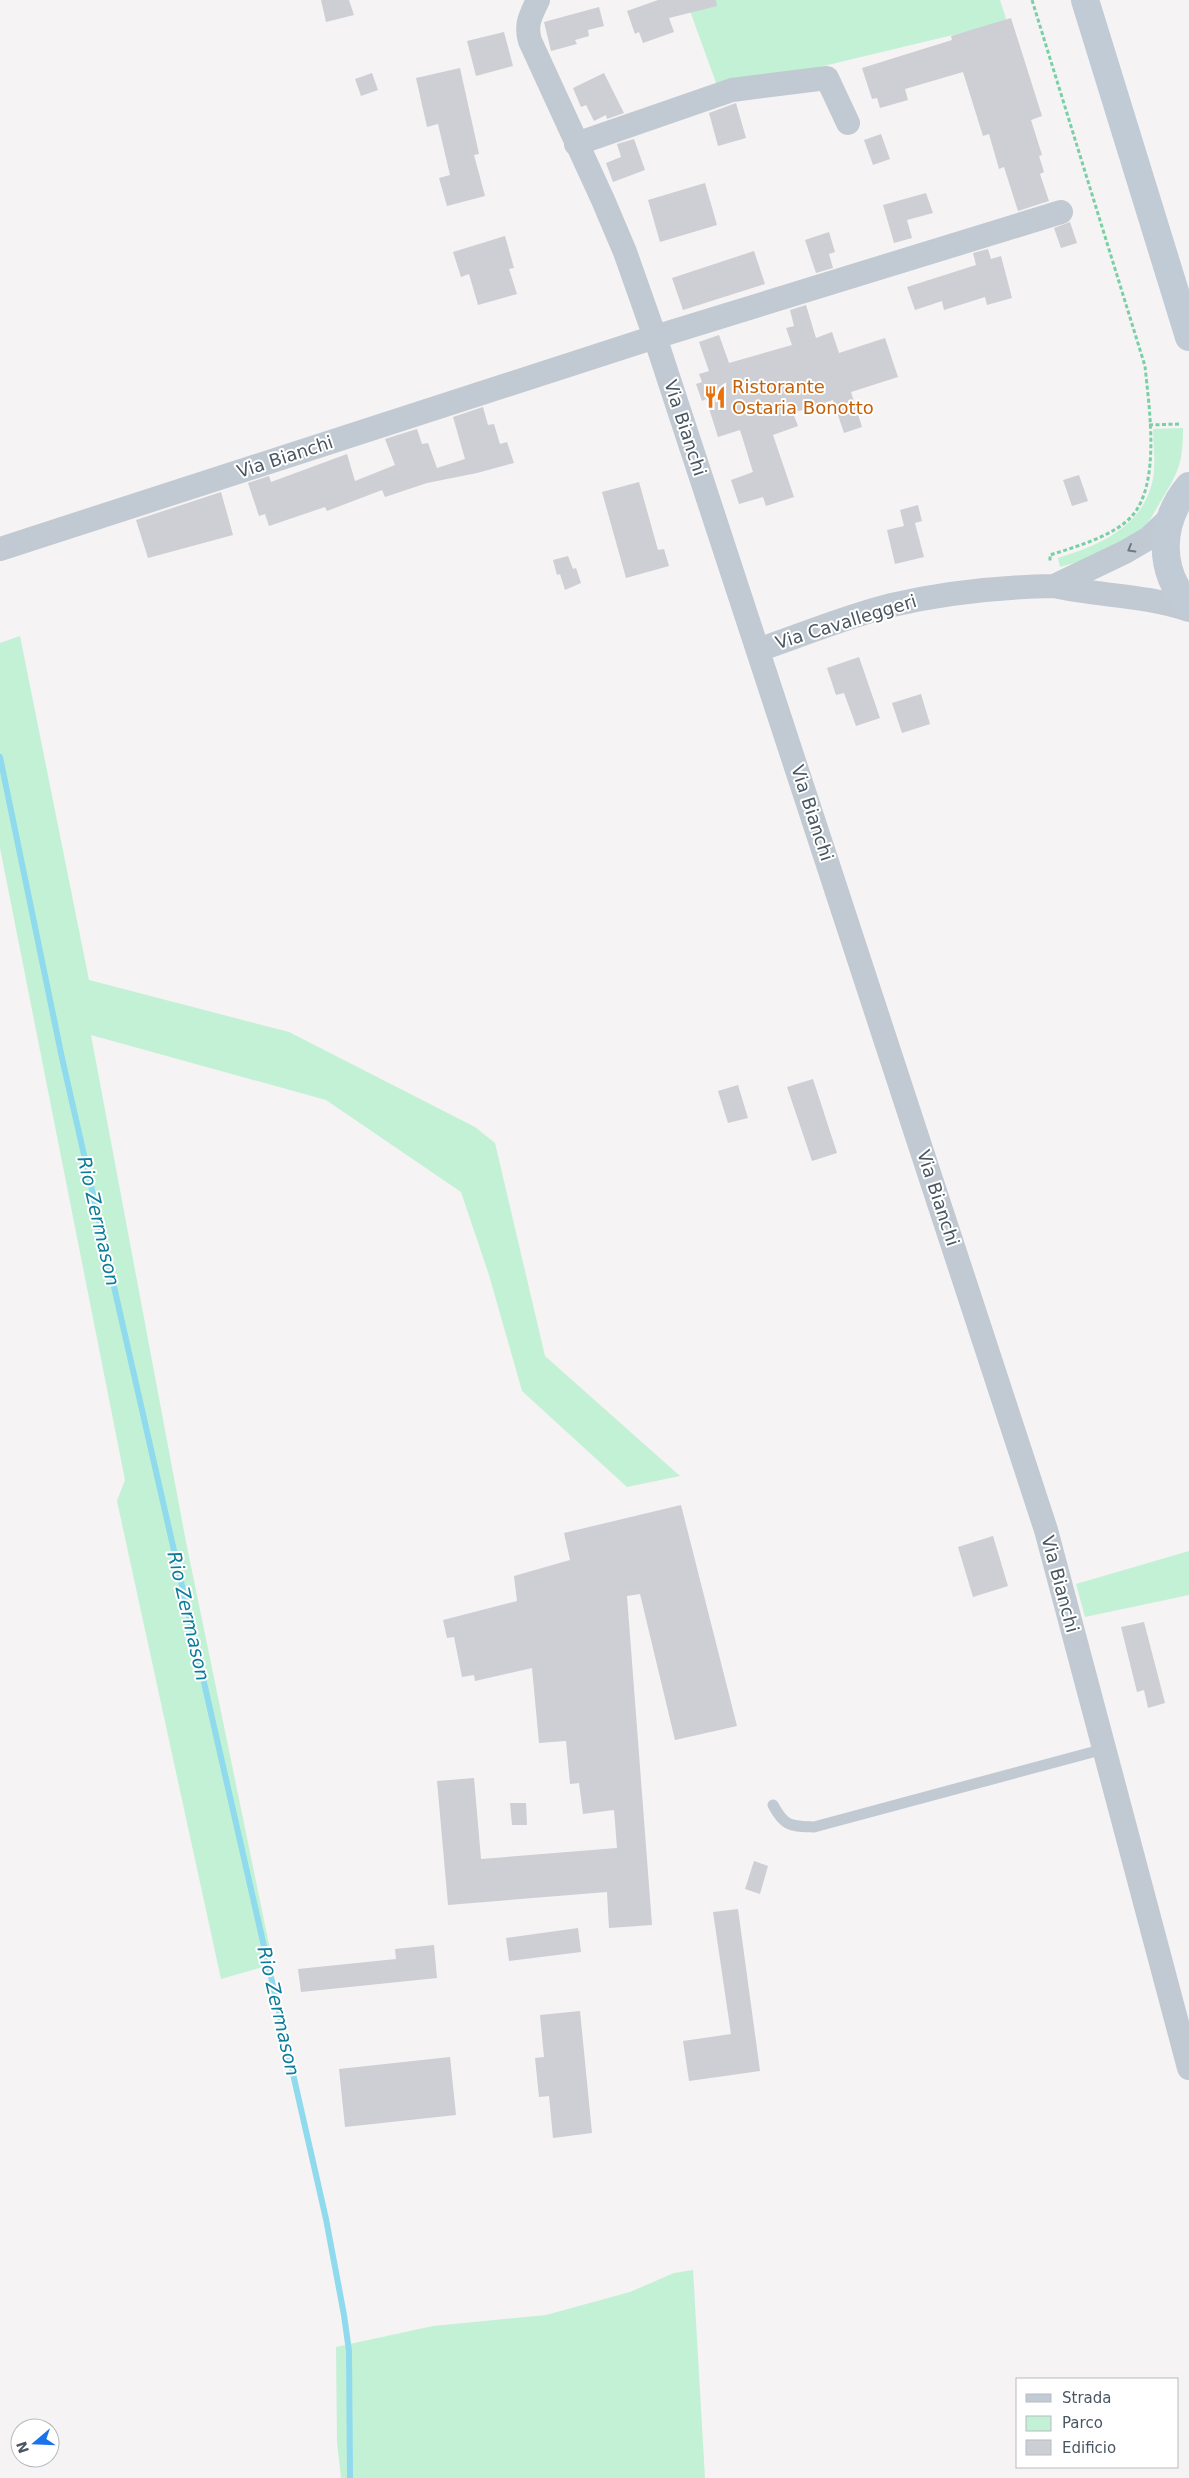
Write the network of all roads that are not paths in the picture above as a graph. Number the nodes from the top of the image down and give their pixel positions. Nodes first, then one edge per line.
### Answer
1 (538, 0) edge
2 (1085, 0) edge
3 (848, 123) dead end
4 (576, 144) junction
5 (1061, 212) dead end
6 (655, 337) junction
7 (1189, 337) edge
8 (1189, 486) edge
9 (1169, 519) junction
10 (0, 549) edge
11 (1054, 586) junction
12 (1189, 606) edge
13 (1189, 610) edge
14 (758, 650) junction
15 (1104, 1749) junction
16 (773, 1805) dead end
17 (1189, 2068) edge

1 - 4 street, Via Bianchi
2 - 7 main road
3 - 4 street
4 - 6 street, Via Bianchi
5 - 6 street, Via Bianchi
6 - 10 street, Via Bianchi
6 - 14 street, Via Bianchi
8 - 9 main road
9 -> 11 street
9 - 12 main road
11 - 13 street
11 - 14 street, Via Cavalleggeri
14 - 15 street, Via Bianchi
15 - 16 lane
15 - 17 street, Via Bianchi

